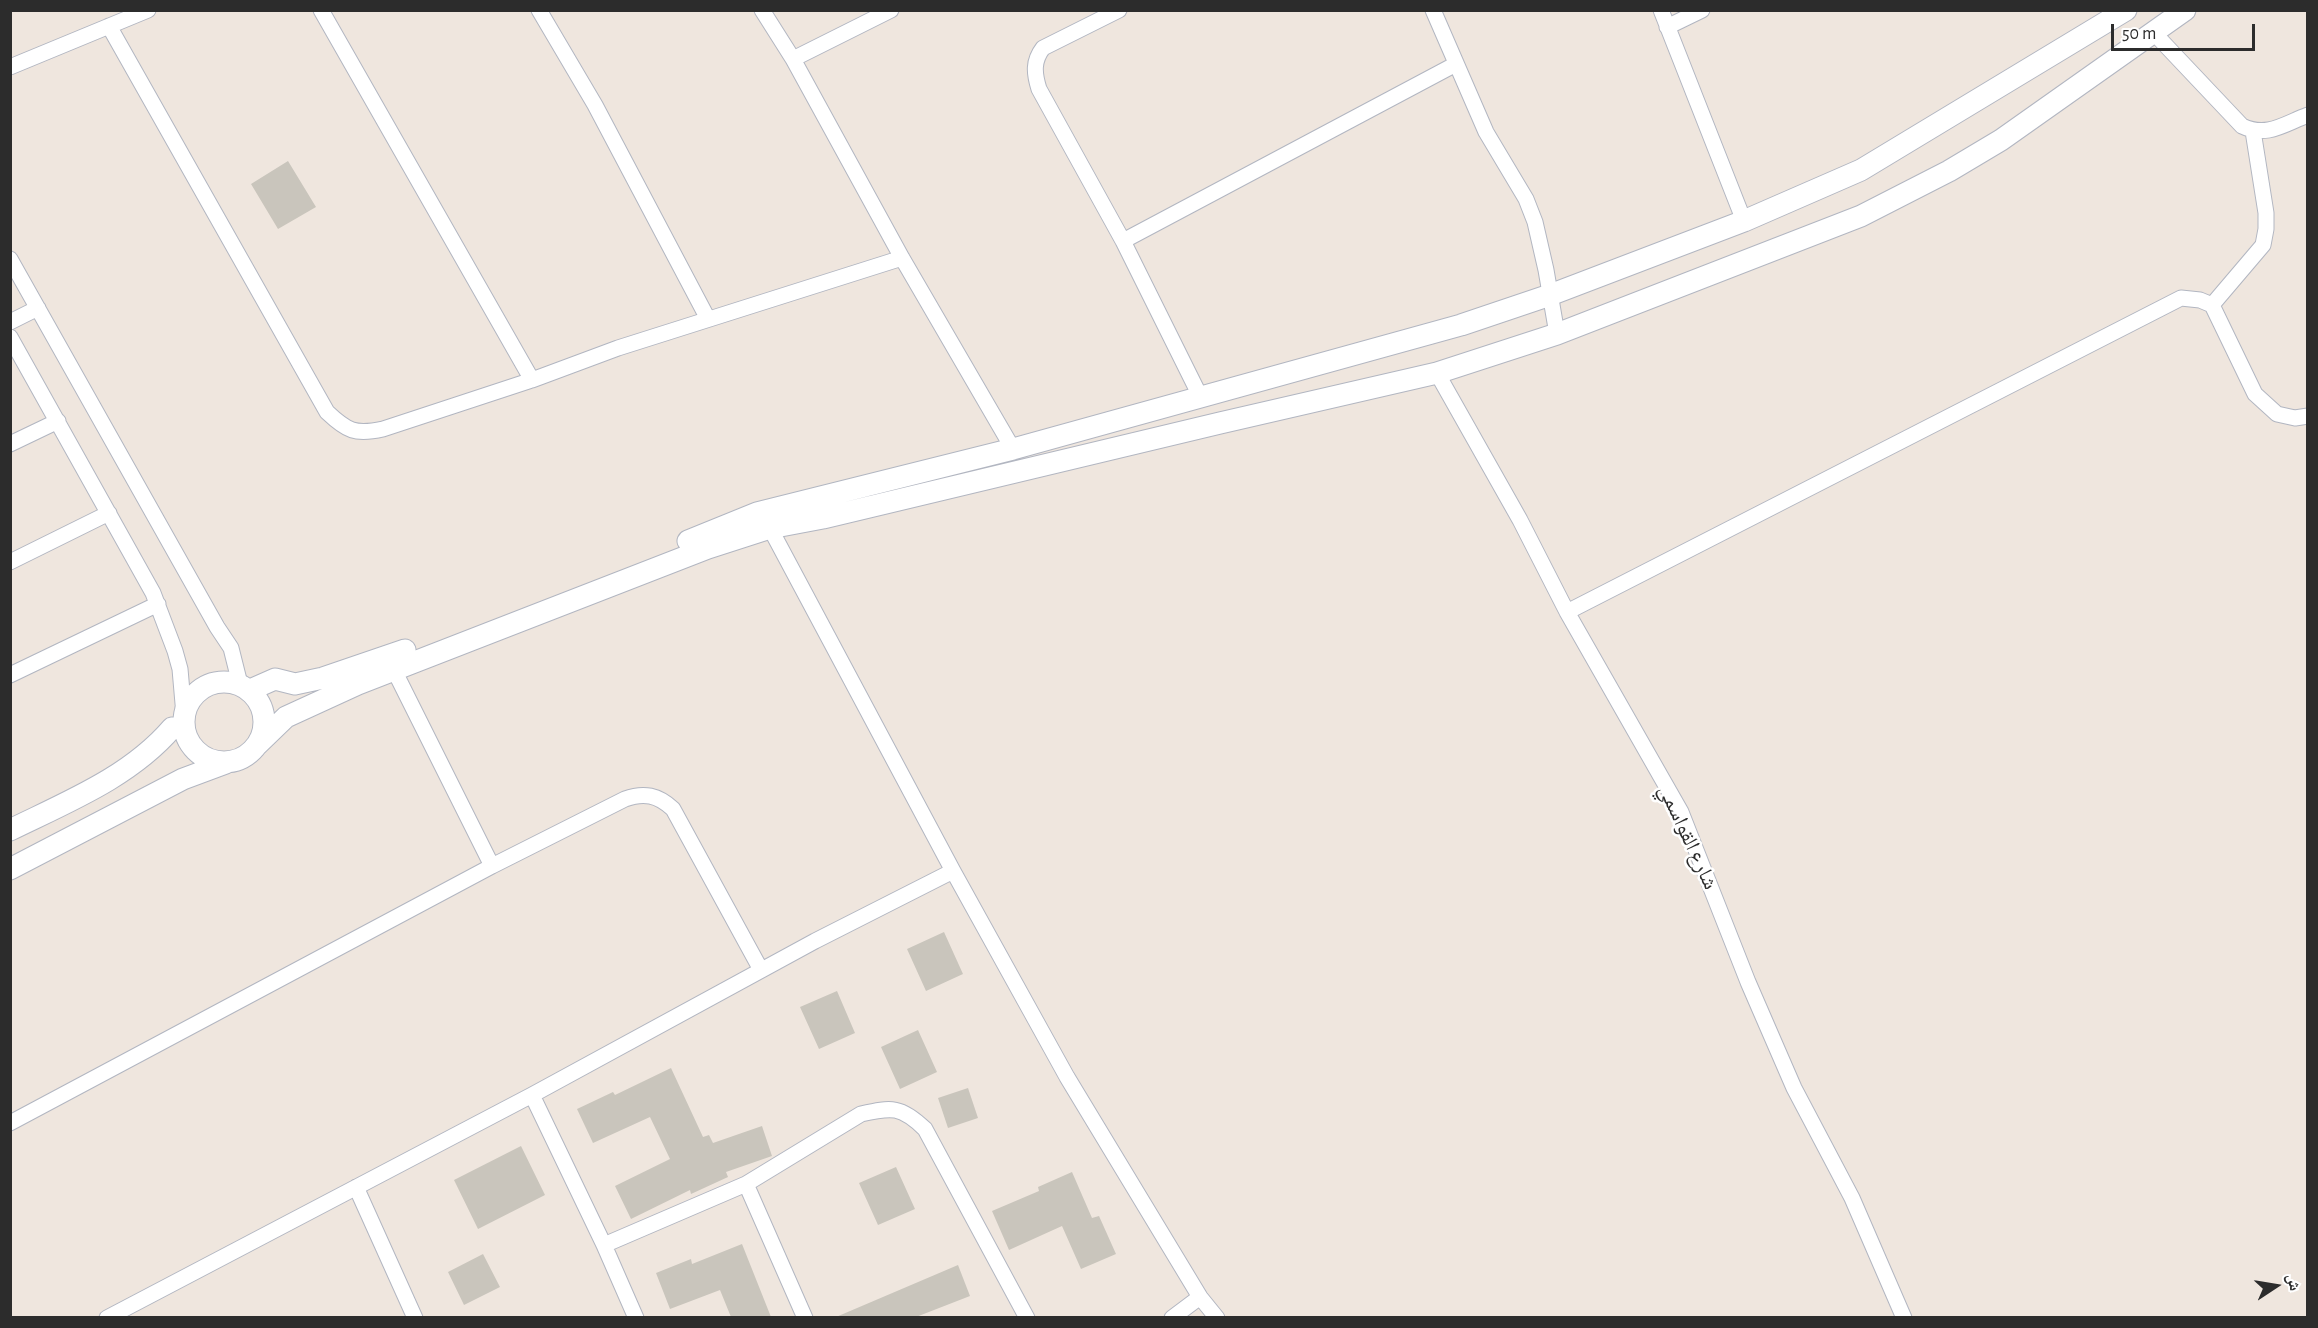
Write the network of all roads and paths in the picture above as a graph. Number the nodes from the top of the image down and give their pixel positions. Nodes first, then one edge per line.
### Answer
1 (148, 10) edge
2 (321, 10) edge
3 (539, 10) edge
4 (762, 10) edge
5 (891, 10) edge
6 (1119, 10) edge
7 (1433, 10) edge
8 (1661, 10) edge
9 (1702, 10) edge
10 (2185, 10) edge
11 (2124, 11) edge
12 (109, 27) junction
13 (1667, 27) junction
14 (2154, 33) junction
15 (793, 59) junction
16 (1456, 64) junction
17 (10, 67) edge
18 (2307, 114) edge
19 (2253, 131) junction
20 (1744, 221) junction
21 (1123, 241) junction
22 (902, 258) junction
23 (10, 259) edge
24 (1550, 295) junction
25 (2212, 305) junction
26 (38, 308) junction
27 (708, 319) junction
28 (10, 322) edge
29 (1557, 334) junction
30 (10, 337) edge
31 (1437, 373) junction
32 (1273, 377) junction
33 (532, 380) junction
34 (1200, 396) junction
35 (1280, 408) junction
36 (2307, 416) edge
37 (58, 421) junction
38 (10, 444) edge
39 (1013, 449) junction
40 (109, 513) junction
41 (764, 521) junction
42 (10, 562) edge
43 (158, 604) junction
44 (1567, 612) junction
45 (391, 663) junction
46 (10, 675) edge
47 (245, 687) junction
48 (183, 721) junction
49 (257, 746) junction
50 (226, 763) junction
51 (10, 830) edge
52 (492, 866) junction
53 (10, 869) edge
54 (953, 871) junction
55 (761, 970) junction
56 (532, 1095) junction
57 (10, 1123) edge
58 (746, 1184) junction
59 (356, 1187) junction
60 (604, 1245) junction
61 (1200, 1297) junction
62 (107, 1317) edge
63 (415, 1317) edge
64 (636, 1317) edge
65 (805, 1317) edge
66 (1027, 1317) edge
67 (1172, 1317) edge
68 (1217, 1317) edge
69 (1904, 1317) edge

1 - 12 street
2 - 33 street
3 - 27 street
4 - 15 street
5 - 15 street
6 - 21 street
7 - 16 street
8 - 13 street
9 - 13 street
10 - 14 main road
11 - 20 main road
12 - 17 street
12 - 33 street
13 - 20 street
14 - 19 street
14 - 29 main road
15 - 22 street
16 - 21 street
16 - 24 street
18 - 19 street
19 - 25 street
20 - 24 main road
21 - 34 street
22 - 27 street
22 - 39 street
23 - 26 street
24 - 29 street
24 - 32 main road
25 - 36 street
25 - 44 street
26 - 28 street
26 - 47 street
27 - 33 street
29 - 31 main road
30 - 37 street
31 - 35 main road
31 - 44 street, شارع القواسمي
32 - 34 main road
32 - 35 main road
34 - 39 main road
35 - 41 main road
37 - 38 street
37 - 40 street
39 - 41 main road
40 - 42 street
40 - 43 street
41 - 45 main road
41 - 54 street
43 - 46 street
43 - 48 street
44 - 69 street, شارع القواسمي
45 - 47 main road
45 - 49 main road
45 - 52 street
47 - 48 main road
47 - 49 main road
48 - 50 main road
48 - 51 main road
49 - 50 main road
50 - 53 main road
52 - 55 street
52 - 57 street
54 - 55 street
54 - 61 street
55 - 56 street
56 - 59 street
56 - 60 street
58 - 60 street
58 - 65 street
58 - 66 street
59 - 62 street
59 - 63 street
60 - 64 street
61 - 67 street
61 - 68 street

